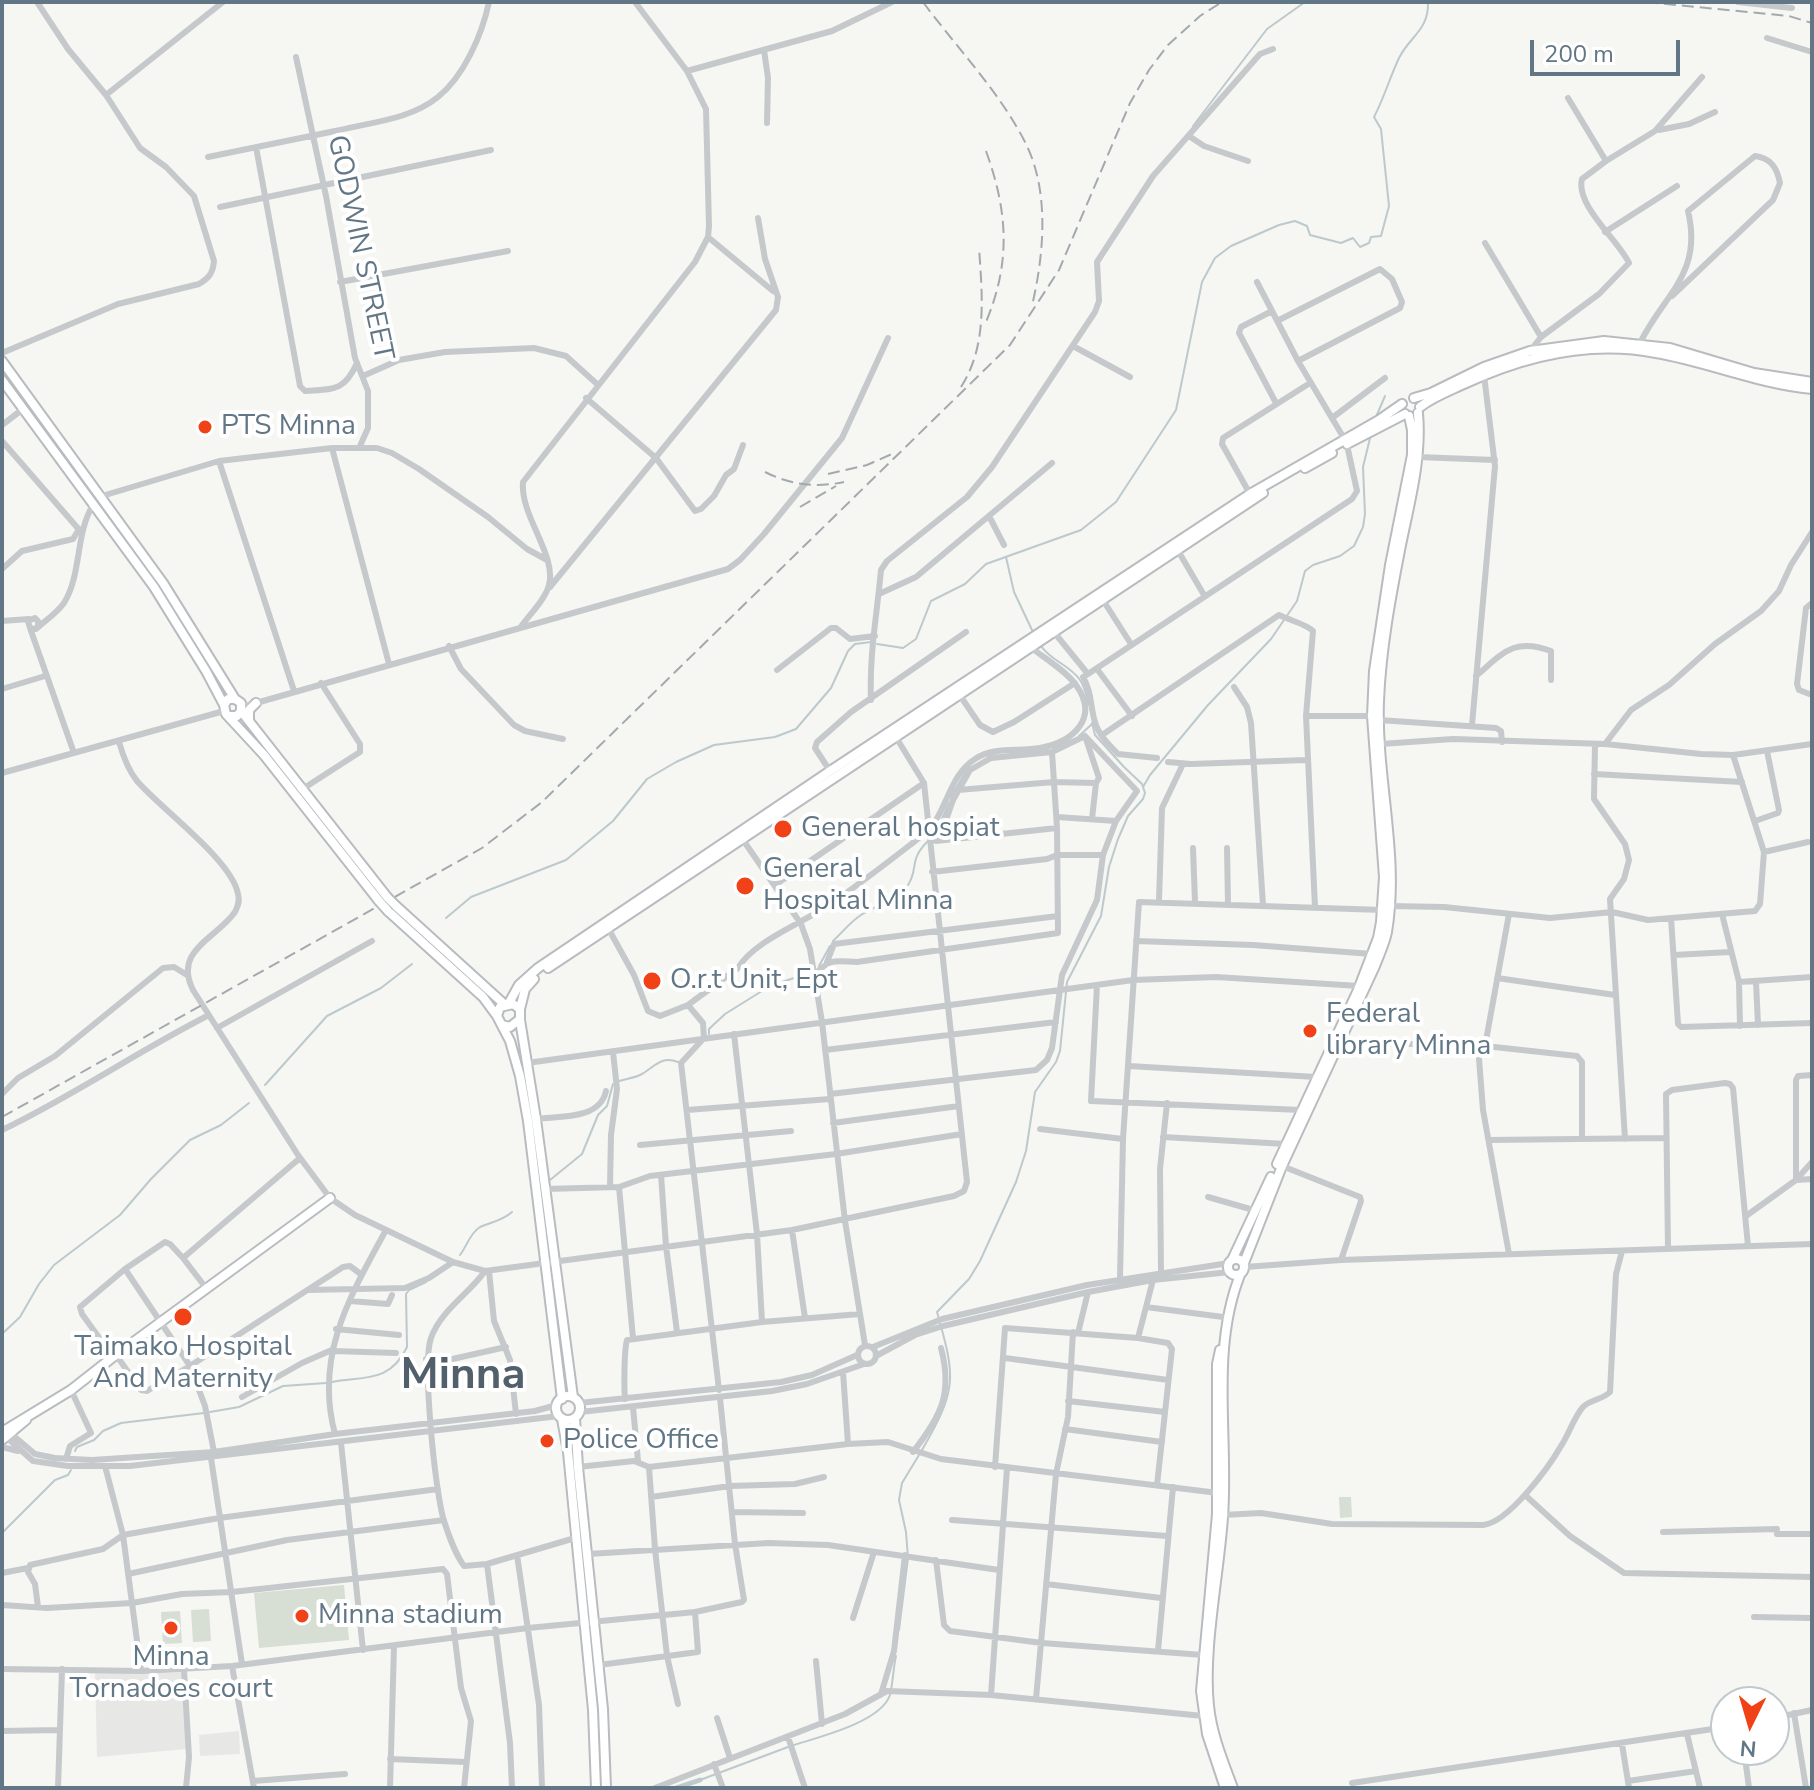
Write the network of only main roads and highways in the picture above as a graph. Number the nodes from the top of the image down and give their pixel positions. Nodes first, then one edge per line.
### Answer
1 (2, 361) edge
2 (2, 380) edge
3 (1812, 382) edge
4 (1812, 389) edge
5 (1414, 398) junction
6 (1402, 404) junction
7 (1413, 412) junction
8 (1373, 427) junction
9 (1346, 442) junction
10 (1101, 596) junction
11 (235, 699) junction
12 (256, 703) road end
13 (242, 709) junction
14 (226, 711) junction
15 (1375, 718) junction
16 (249, 721) junction
17 (893, 733) junction
18 (740, 836) junction
19 (383, 899) junction
20 (1386, 908) junction
21 (392, 909) junction
22 (506, 1003) junction
23 (520, 1009) junction
24 (497, 1016) junction
25 (520, 1019) junction
26 (502, 1025) junction
27 (330, 1198) road end
28 (1236, 1268) junction
29 (559, 1402) junction
30 (577, 1408) junction
31 (561, 1417) junction
32 (5, 1434) edge
33 (596, 1788) edge
34 (606, 1788) edge
35 (1225, 1788) edge
36 (1233, 1788) edge

1 - 11 main road
2 - 14 main road
3 - 5 main road
4 - 7 main road
5 - 6 main road
5 - 7 main road
6 - 7 main road
6 - 8 main road
7 - 8 main road
7 - 15 main road
7 - 15 main road
8 - 9 main road
9 - 10 main road
9 - 10 main road
10 - 17 main road
10 - 17 main road
11 - 13 main road
11 - 14 main road
12 - 16 main road
13 - 14 main road
13 - 16 main road
14 - 19 main road
15 - 20 main road
15 - 20 main road
16 - 19 main road
17 - 18 main road
17 - 18 main road
18 - 22 main road
18 - 23 main road
19 - 21 main road, bridge
20 - 28 main road
20 - 28 main road
21 - 22 main road
21 - 24 main road
22 - 23 main road
22 - 24 main road
23 - 25 main road
24 - 26 main road
25 - 26 main road
25 - 30 main road
26 - 29 main road
27 - 32 main road
28 - 35 main road
28 - 36 main road
29 - 30 main road
29 - 31 main road
30 - 31 main road
30 - 34 main road
31 - 33 main road

